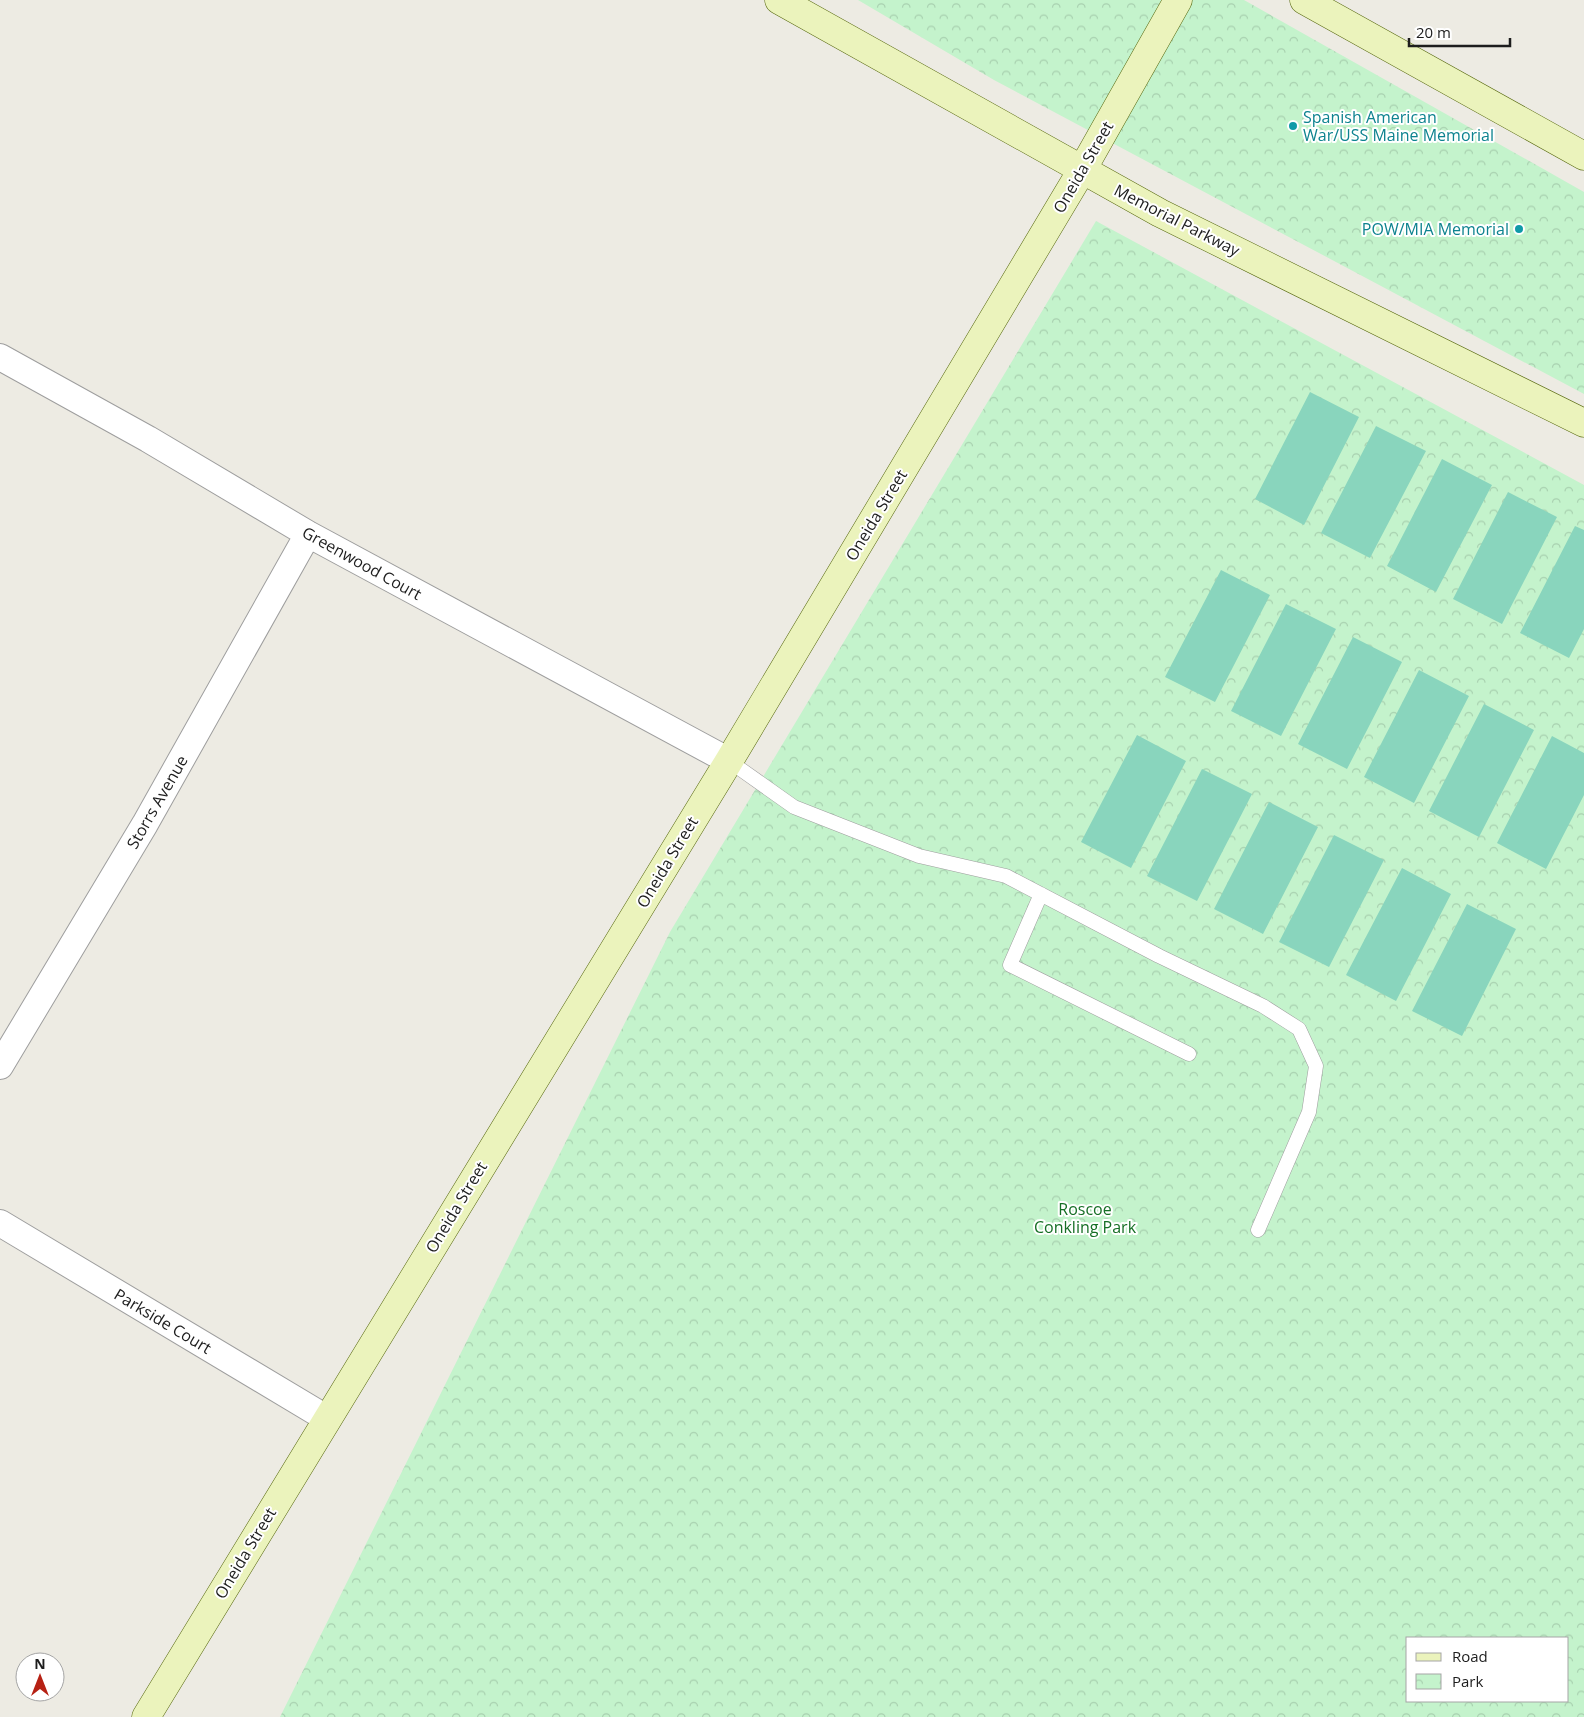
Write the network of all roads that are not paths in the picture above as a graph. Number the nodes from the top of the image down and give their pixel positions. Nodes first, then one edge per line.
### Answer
1 (779, 0) edge
2 (1178, 0) edge
3 (1304, 0) edge
4 (1584, 156) edge
5 (1082, 170) junction
6 (0, 357) edge
7 (1584, 423) edge
8 (308, 534) junction
9 (729, 761) junction
10 (1041, 894) junction
11 (1189, 1054) dead end
12 (0, 1066) edge
13 (0, 1223) edge
14 (1258, 1230) dead end
15 (326, 1418) junction
16 (146, 1717) edge

1 - 5 street, Memorial Parkway
2 - 5 street, Oneida Street
3 - 4 street
5 - 7 street, Memorial Parkway
5 - 9 street, Oneida Street
6 - 8 street, Greenwood Court
8 - 9 street, Greenwood Court
8 - 12 street, Storrs Avenue
9 - 10 lane
9 - 15 street, Oneida Street
10 - 11 lane
10 - 14 lane
13 - 15 street, Parkside Court
15 - 16 street, Oneida Street

